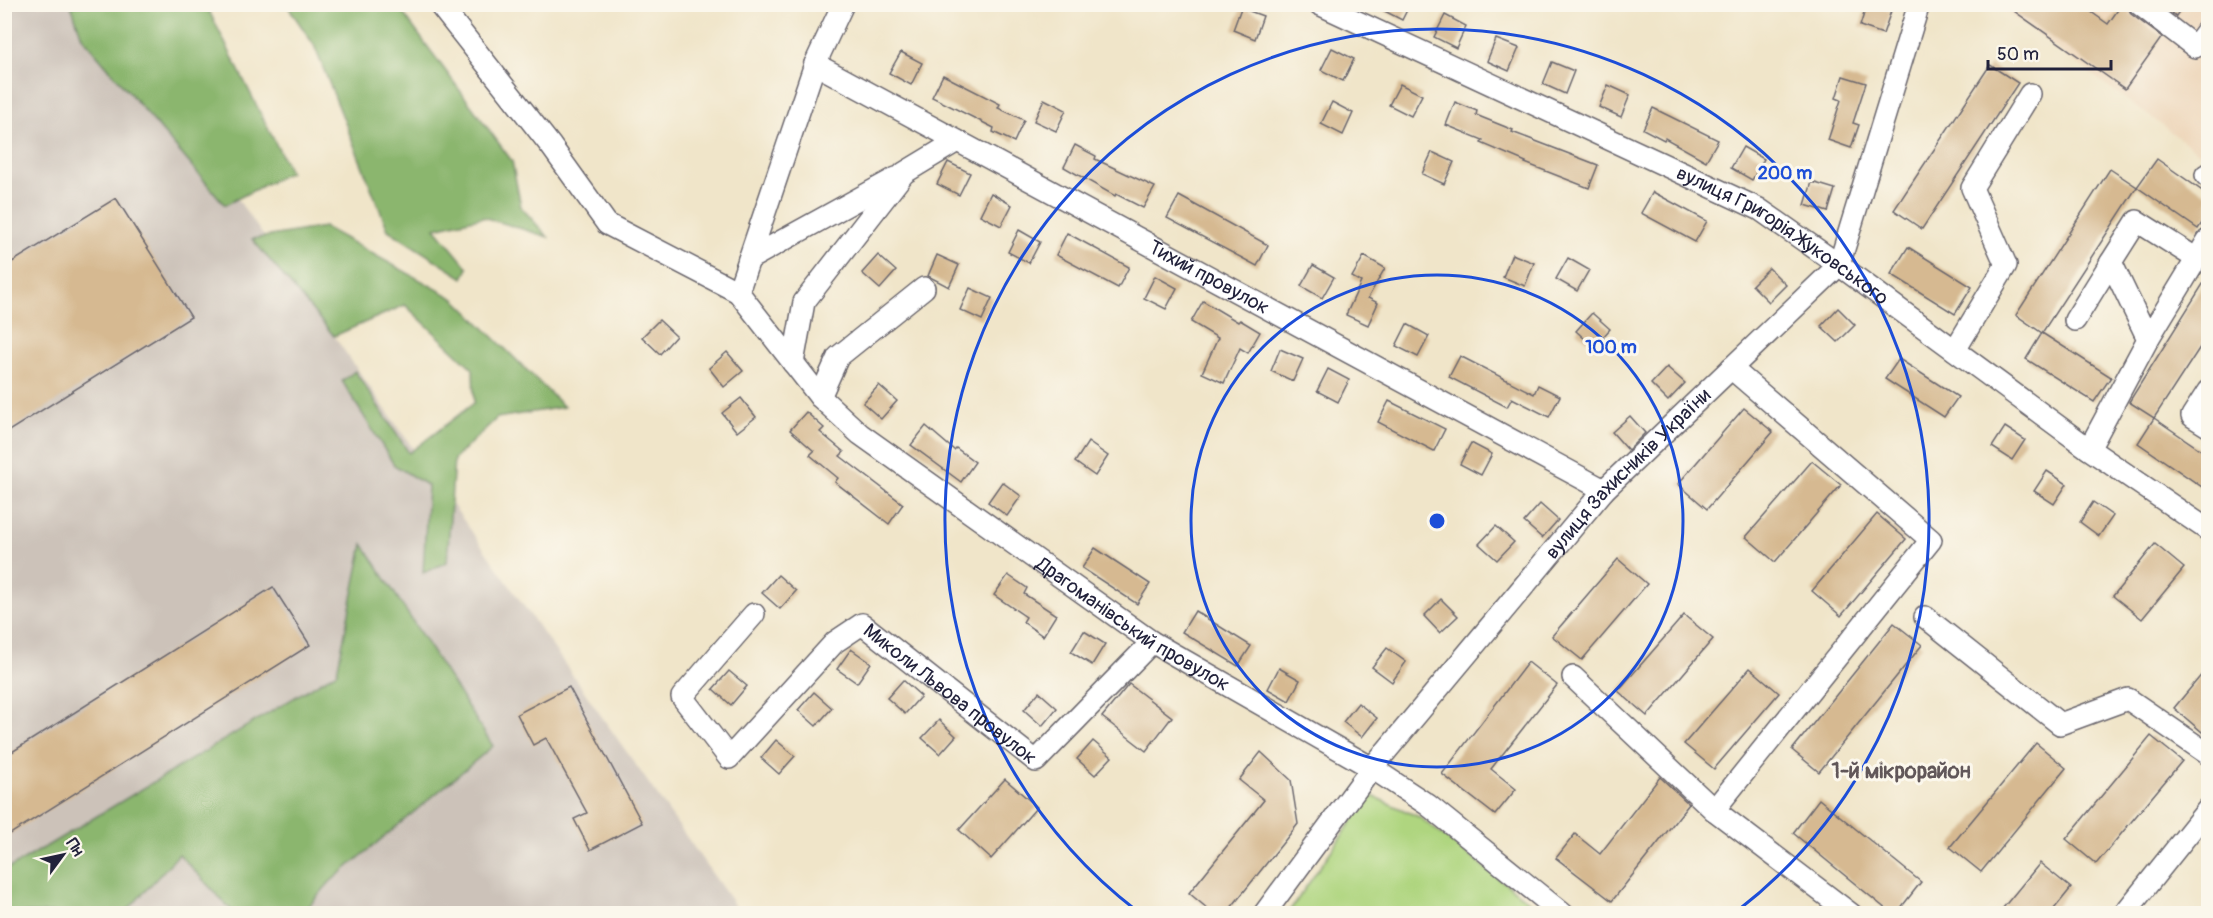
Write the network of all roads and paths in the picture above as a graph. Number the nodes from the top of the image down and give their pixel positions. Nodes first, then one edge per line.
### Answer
1 (439, 4) edge
2 (843, 4) edge
3 (1319, 4) edge
4 (1919, 4) edge
5 (2139, 4) edge
6 (2208, 29) edge
7 (815, 64) junction
8 (2030, 94) dead end
9 (957, 141) junction
10 (904, 173) junction
11 (2208, 240) edge
12 (749, 259) junction
13 (2197, 260) junction
14 (2111, 262) junction
15 (1839, 265) junction
16 (924, 288) dead end
17 (738, 292) junction
18 (2075, 320) dead end
19 (2148, 339) junction
20 (1955, 350) junction
21 (793, 363) junction
22 (1731, 368) junction
23 (2208, 391) edge
24 (820, 397) junction
25 (2208, 426) edge
26 (2089, 449) junction
27 (1604, 490) junction
28 (2208, 530) edge
29 (754, 614) dead end
30 (1925, 617) dead end
31 (1152, 642) junction
32 (1573, 677) dead end
33 (2208, 754) edge
34 (1372, 768) junction
35 (2208, 808) edge
36 (1714, 810) junction
37 (1264, 914) edge
38 (1563, 914) edge
39 (1851, 914) edge
40 (2124, 914) edge

1 - 17 street
2 - 7 street
3 - 15 street, вулиця Григорія Жуковського
4 - 15 street, вулиця Захисників України
5 - 6 street
7 - 9 street, Тихий провулок
7 - 12 street
8 - 20 street
9 - 10 street
9 - 27 street, Тихий провулок
10 - 12 street
10 - 21 street
11 - 13 street
12 - 17 street
13 - 14 street
13 - 19 street
14 - 18 street
14 - 19 street
15 - 20 street, вулиця Григорія Жуковського
15 - 22 street, вулиця Захисників України
16 - 24 street
17 - 21 street, Драгоманівський провулок
19 - 26 street
20 - 26 street, вулиця Григорія Жуковського
21 - 24 street, Драгоманівський провулок
22 - 27 street, вулиця Захисників України
22 - 36 street
23 - 25 street
24 - 31 street, Драгоманівський провулок
26 - 28 street, вулиця Григорія Жуковського
27 - 34 street, вулиця Захисників України
29 - 31 street, Миколи Львова провулок
30 - 33 street
31 - 34 street, Драгоманівський провулок
32 - 36 street
34 - 37 street, вулиця Захисників України
34 - 38 street, Драгоманівський провулок
35 - 40 street
36 - 39 street

